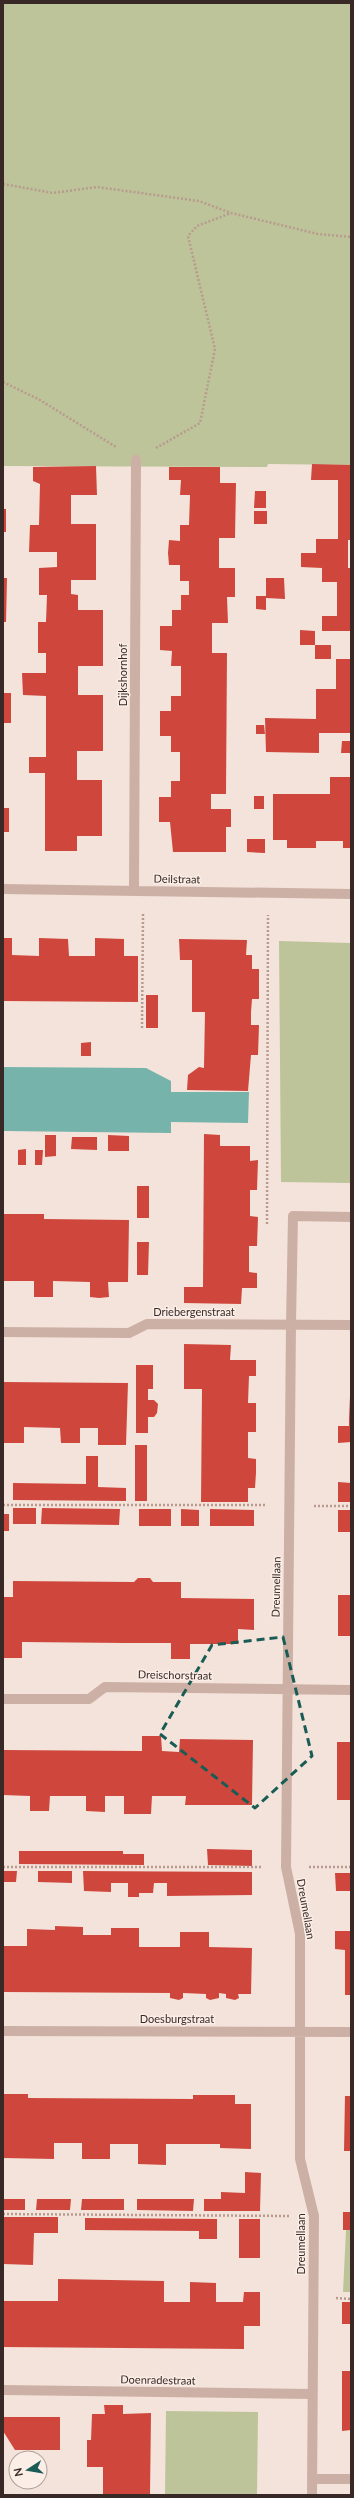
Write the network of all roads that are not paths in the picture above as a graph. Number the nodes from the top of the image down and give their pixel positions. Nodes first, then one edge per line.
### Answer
1 (136, 460) road end
2 (3, 889) edge
3 (139, 891) junction
4 (351, 894) edge
5 (351, 1217) edge
6 (291, 1324) junction
7 (351, 1325) edge
8 (3, 1332) edge
9 (287, 1689) junction
10 (351, 1690) edge
11 (3, 1699) edge
12 (3, 2031) edge
13 (300, 2032) junction
14 (351, 2032) edge
15 (3, 2390) edge
16 (312, 2394) junction
17 (312, 2479) junction
18 (351, 2479) edge
19 (312, 2495) edge

1 - 3 street, Dijkshornhof
2 - 3 street, Deilstraat
3 - 4 street, Deilstraat
5 - 6 street, Dreumellaan
6 - 7 street, Driebergenstraat
6 - 8 street, Driebergenstraat
6 - 9 street, Dreumellaan
9 - 10 street, Dreischorstraat
9 - 11 street, Dreischorstraat
9 - 13 street, Dreumellaan
12 - 13 street, Doesburgstraat
13 - 14 street, Doesburgstraat
13 - 16 street, Dreumellaan
15 - 16 street, Doenradestraat
16 - 17 street, Dreumellaan
17 - 18 street
17 - 19 street, Dreumellaan

